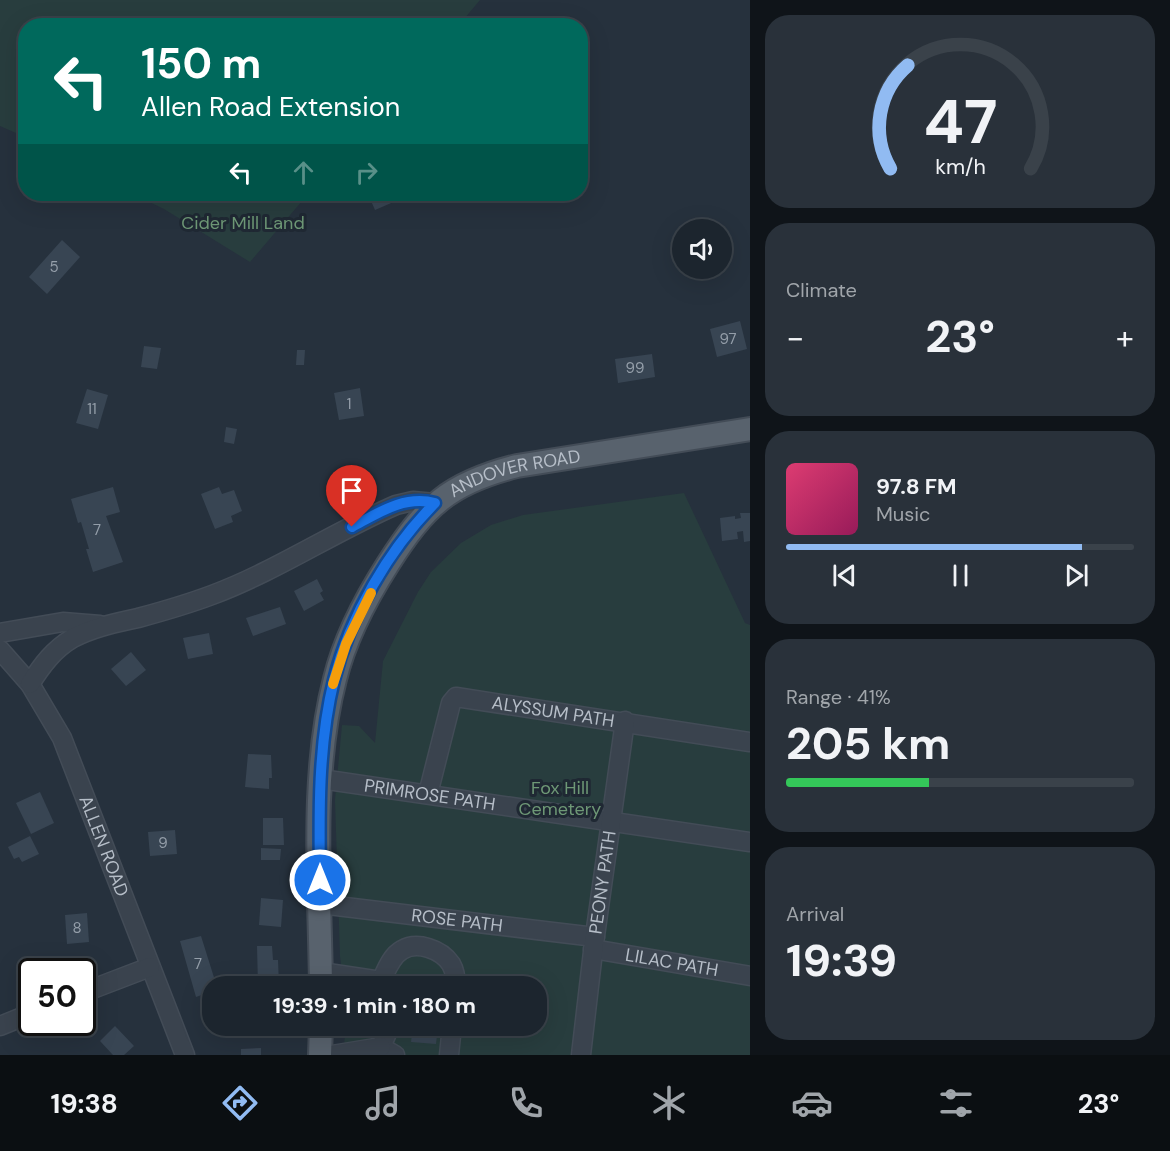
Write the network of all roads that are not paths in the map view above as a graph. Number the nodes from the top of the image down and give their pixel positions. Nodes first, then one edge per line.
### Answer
1 (750, 429) edge
2 (435, 503) junction
3 (102, 626) junction
4 (0, 633) edge
5 (0, 651) edge
6 (30, 684) junction
7 (625, 721) junction
8 (750, 742) edge
9 (321, 779) junction
10 (428, 794) junction
11 (611, 822) junction
12 (750, 843) edge
13 (320, 903) junction
14 (594, 943) junction
15 (150, 967) junction
16 (321, 976) edge
17 (386, 976) edge
18 (456, 976) edge
19 (750, 976) edge
20 (96, 988) edge
21 (18, 1019) edge
22 (0, 1026) edge
23 (321, 1036) edge
24 (389, 1036) edge
25 (451, 1036) edge
26 (388, 1051) edge
27 (185, 1055) edge
28 (320, 1055) edge
29 (332, 1055) edge
30 (449, 1055) edge
31 (581, 1055) edge

1 - 2 main road, ANDOVER ROAD
2 - 3 street
2 - 9 main road, ANDOVER ROAD
3 - 4 street
3 - 6 street
5 - 6 street, ALLEN ROAD
6 - 15 street, ALLEN ROAD
7 - 8 street, ALYSSUM PATH
7 - 10 street, ALYSSUM PATH
7 - 11 street, PEONY PATH
9 - 10 street, PRIMROSE PATH
9 - 13 main road, ANDOVER ROAD
10 - 11 street, PRIMROSE PATH
11 - 12 street, PRIMROSE PATH
11 - 14 street, PEONY PATH
13 - 14 street, ROSE PATH
13 - 16 main road, ANDOVER ROAD
14 - 19 street, LILAC PATH
14 - 31 street, PEONY PATH
15 - 20 street
15 - 27 street, ALLEN ROAD
17 - 18 street
21 - 22 street
23 - 28 main road
24 - 26 street
25 - 30 street
26 - 29 street

